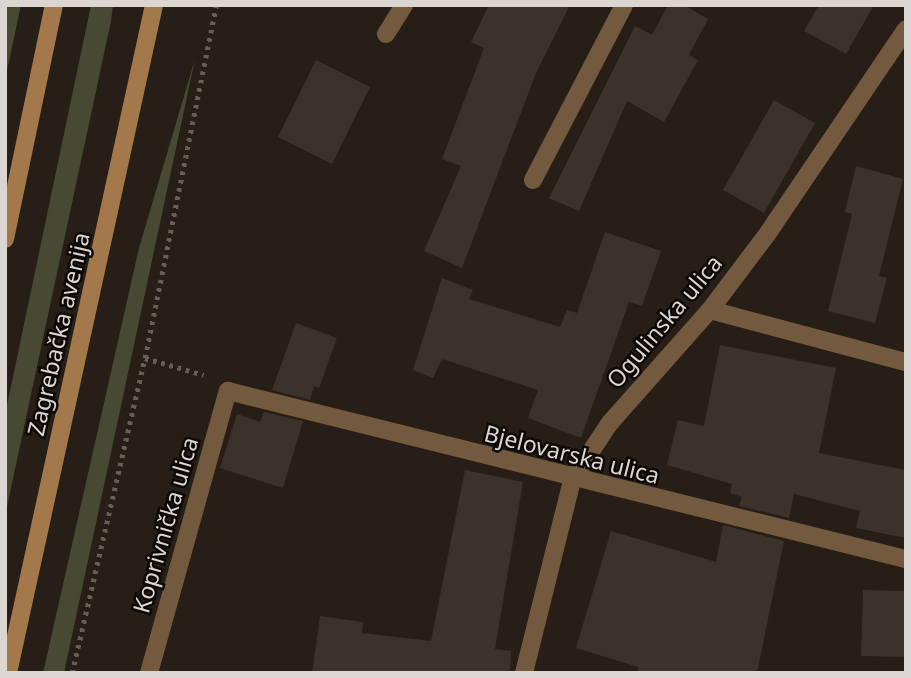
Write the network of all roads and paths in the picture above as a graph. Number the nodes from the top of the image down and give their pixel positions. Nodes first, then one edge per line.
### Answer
1 (54, 5) edge
2 (154, 5) edge
3 (216, 5) edge
4 (404, 5) edge
5 (624, 5) edge
6 (906, 29) edge
7 (386, 34) dead end
8 (533, 180) dead end
9 (5, 239) edge
10 (710, 310) junction
11 (145, 358) junction
12 (906, 362) edge
13 (228, 391) junction
14 (572, 480) junction
15 (906, 559) edge
16 (8, 673) edge
17 (72, 673) edge
18 (149, 673) edge
19 (524, 673) edge

1 - 9 main road
2 - 16 main road, Zagrebačka avenija
3 - 11 path
4 - 7 street
5 - 8 street
6 - 10 street, Ogulinska ulica
10 - 12 street
10 - 14 street, Ogulinska ulica
11 - 13 path
11 - 17 path
13 - 14 street, Bjelovarska ulica
13 - 18 street, Koprivnička ulica
14 - 15 street, Bjelovarska ulica
14 - 19 street, Ogulinska ulica

